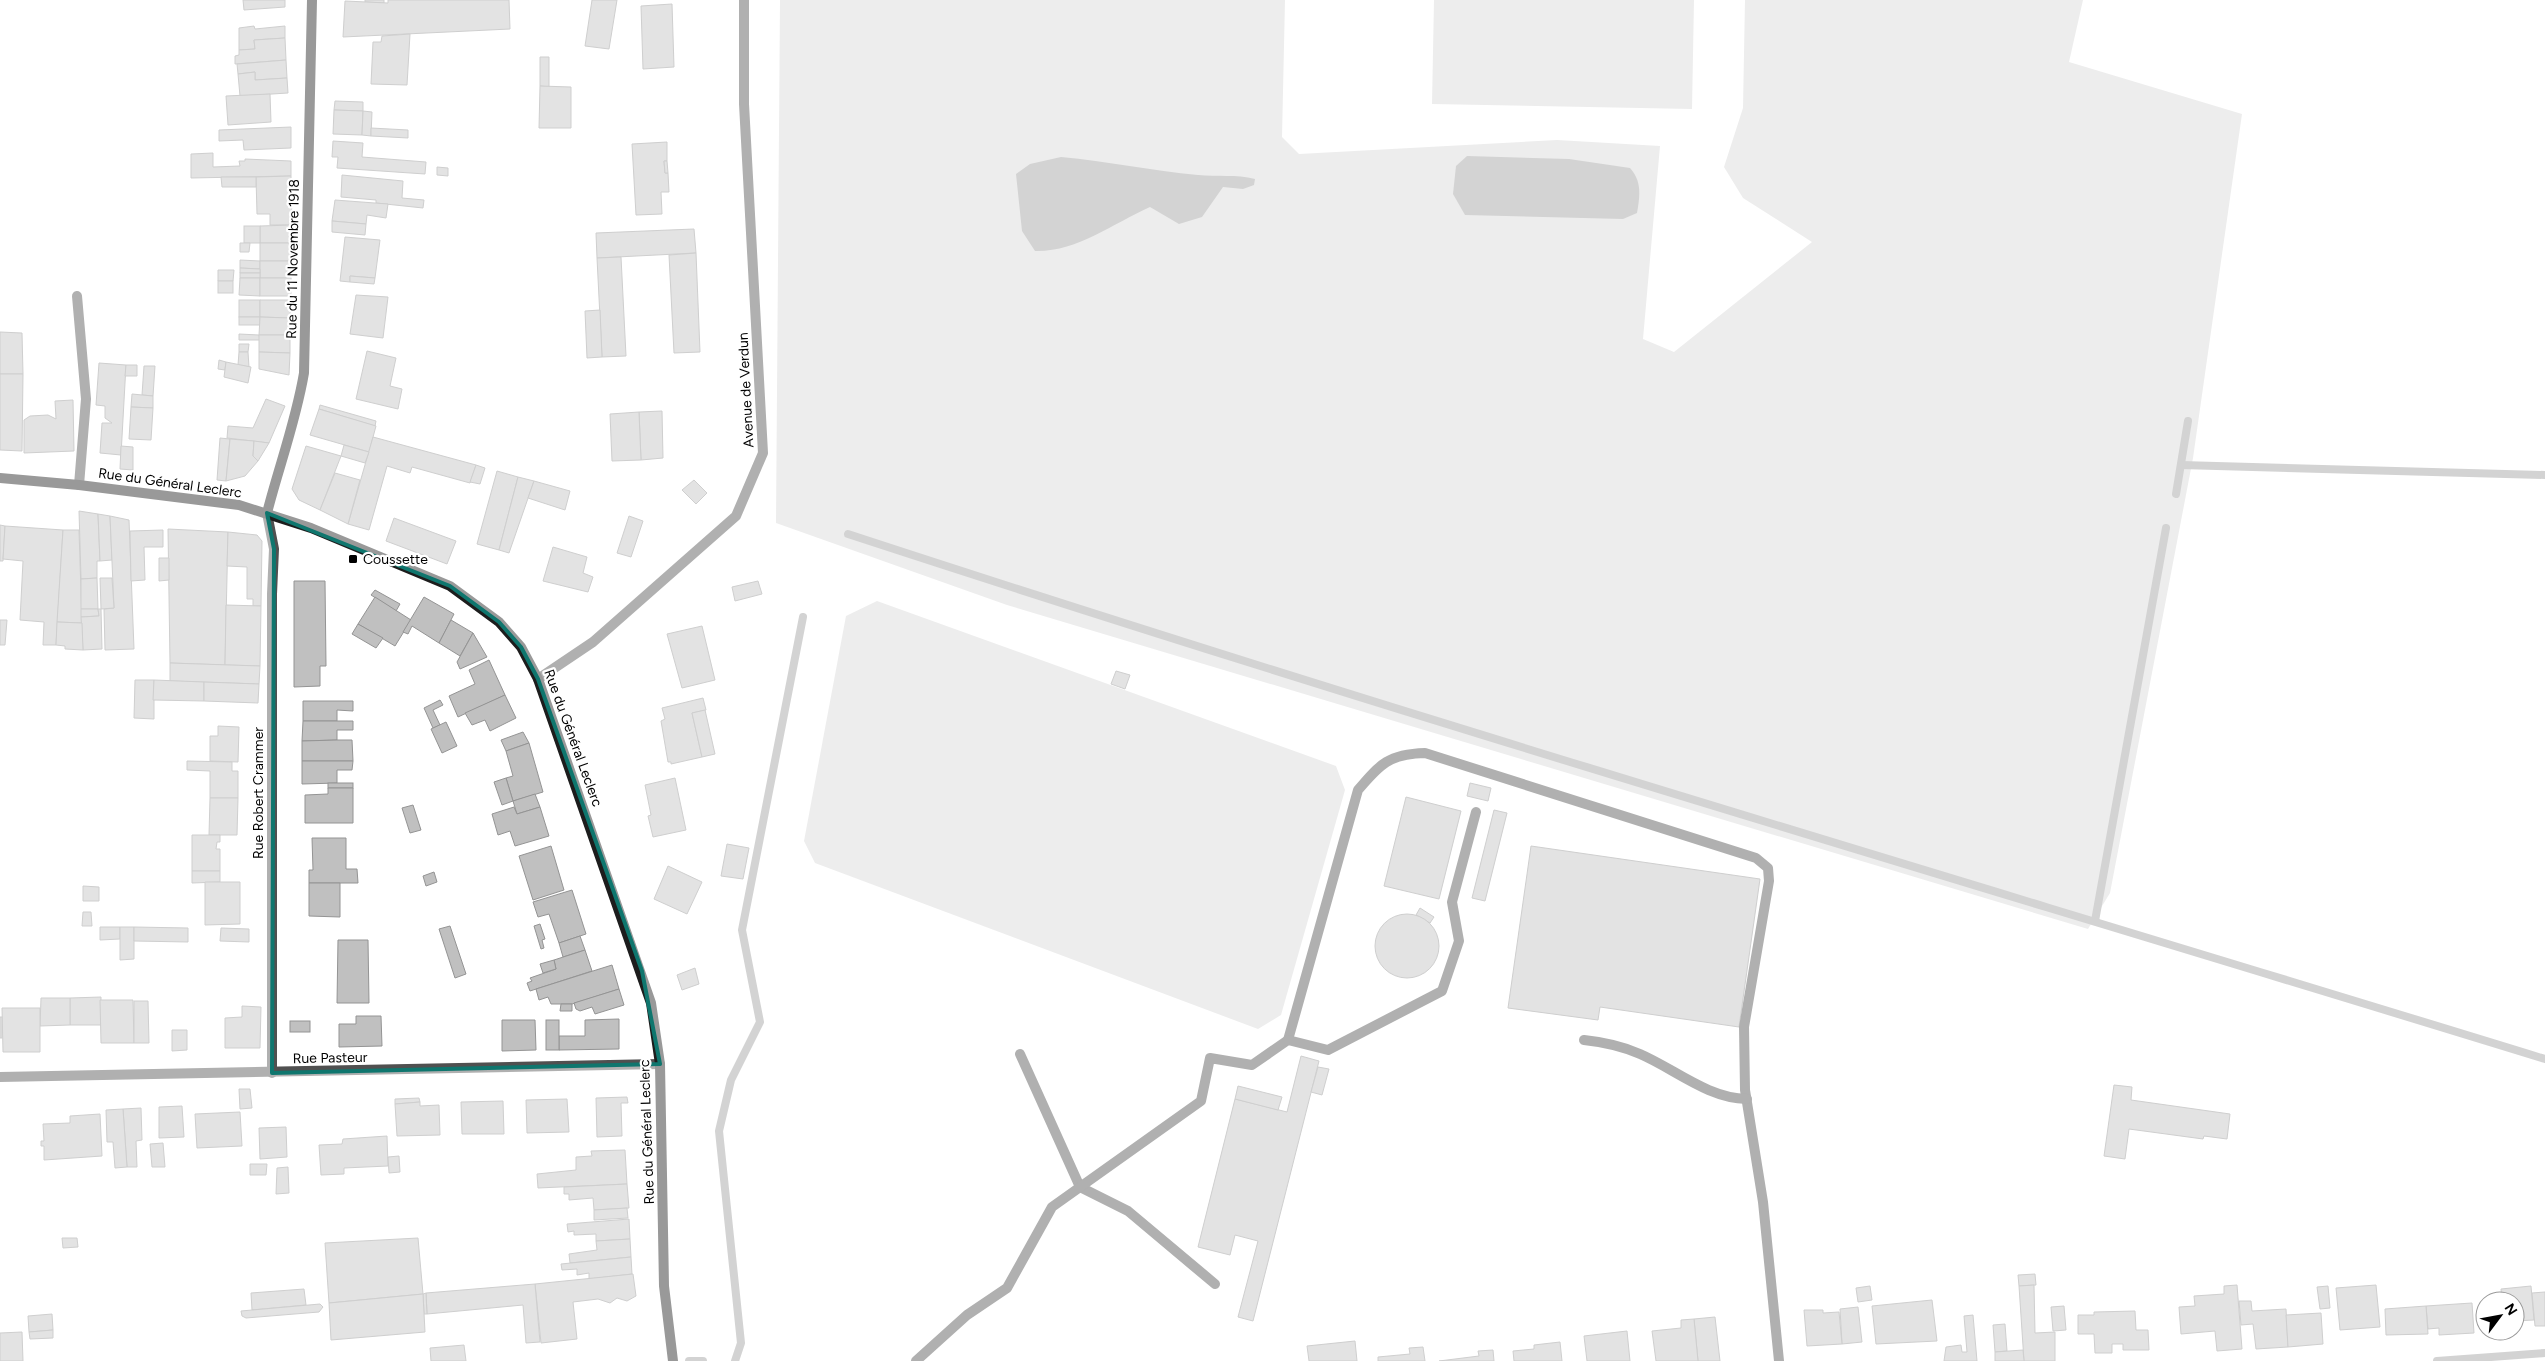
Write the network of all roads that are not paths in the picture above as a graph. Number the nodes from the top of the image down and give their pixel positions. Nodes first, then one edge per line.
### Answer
1 (312, 0) edge
2 (744, 0) edge
3 (77, 296) dead end
4 (0, 478) edge
5 (79, 485) junction
6 (267, 514) junction
7 (538, 679) junction
8 (1476, 812) dead end
9 (1288, 1040) junction
10 (1584, 1040) dead end
11 (1020, 1054) dead end
12 (660, 1064) junction
13 (272, 1073) junction
14 (0, 1077) edge
15 (1747, 1099) junction
16 (1080, 1187) junction
17 (1215, 1284) dead end
18 (673, 1361) edge
19 (916, 1361) edge
20 (1779, 1361) edge

1 - 6 street, Rue du 11 Novembre 1918
2 - 7 street, Avenue de Verdun
3 - 5 street
4 - 5 street, Rue du Général Leclerc
5 - 6 street, Rue du Général Leclerc
6 - 7 street, Rue du Général Leclerc
6 - 13 street, Rue Robert Crammer
7 - 12 street, Rue du Général Leclerc
8 - 9 street
9 - 15 street
9 - 16 street
10 - 15 street
11 - 16 street
12 - 13 street, Rue Pasteur
12 - 18 street, Rue du Général Leclerc
13 - 14 street, Rue Pasteur
15 - 20 street
16 - 17 street
16 - 19 street

